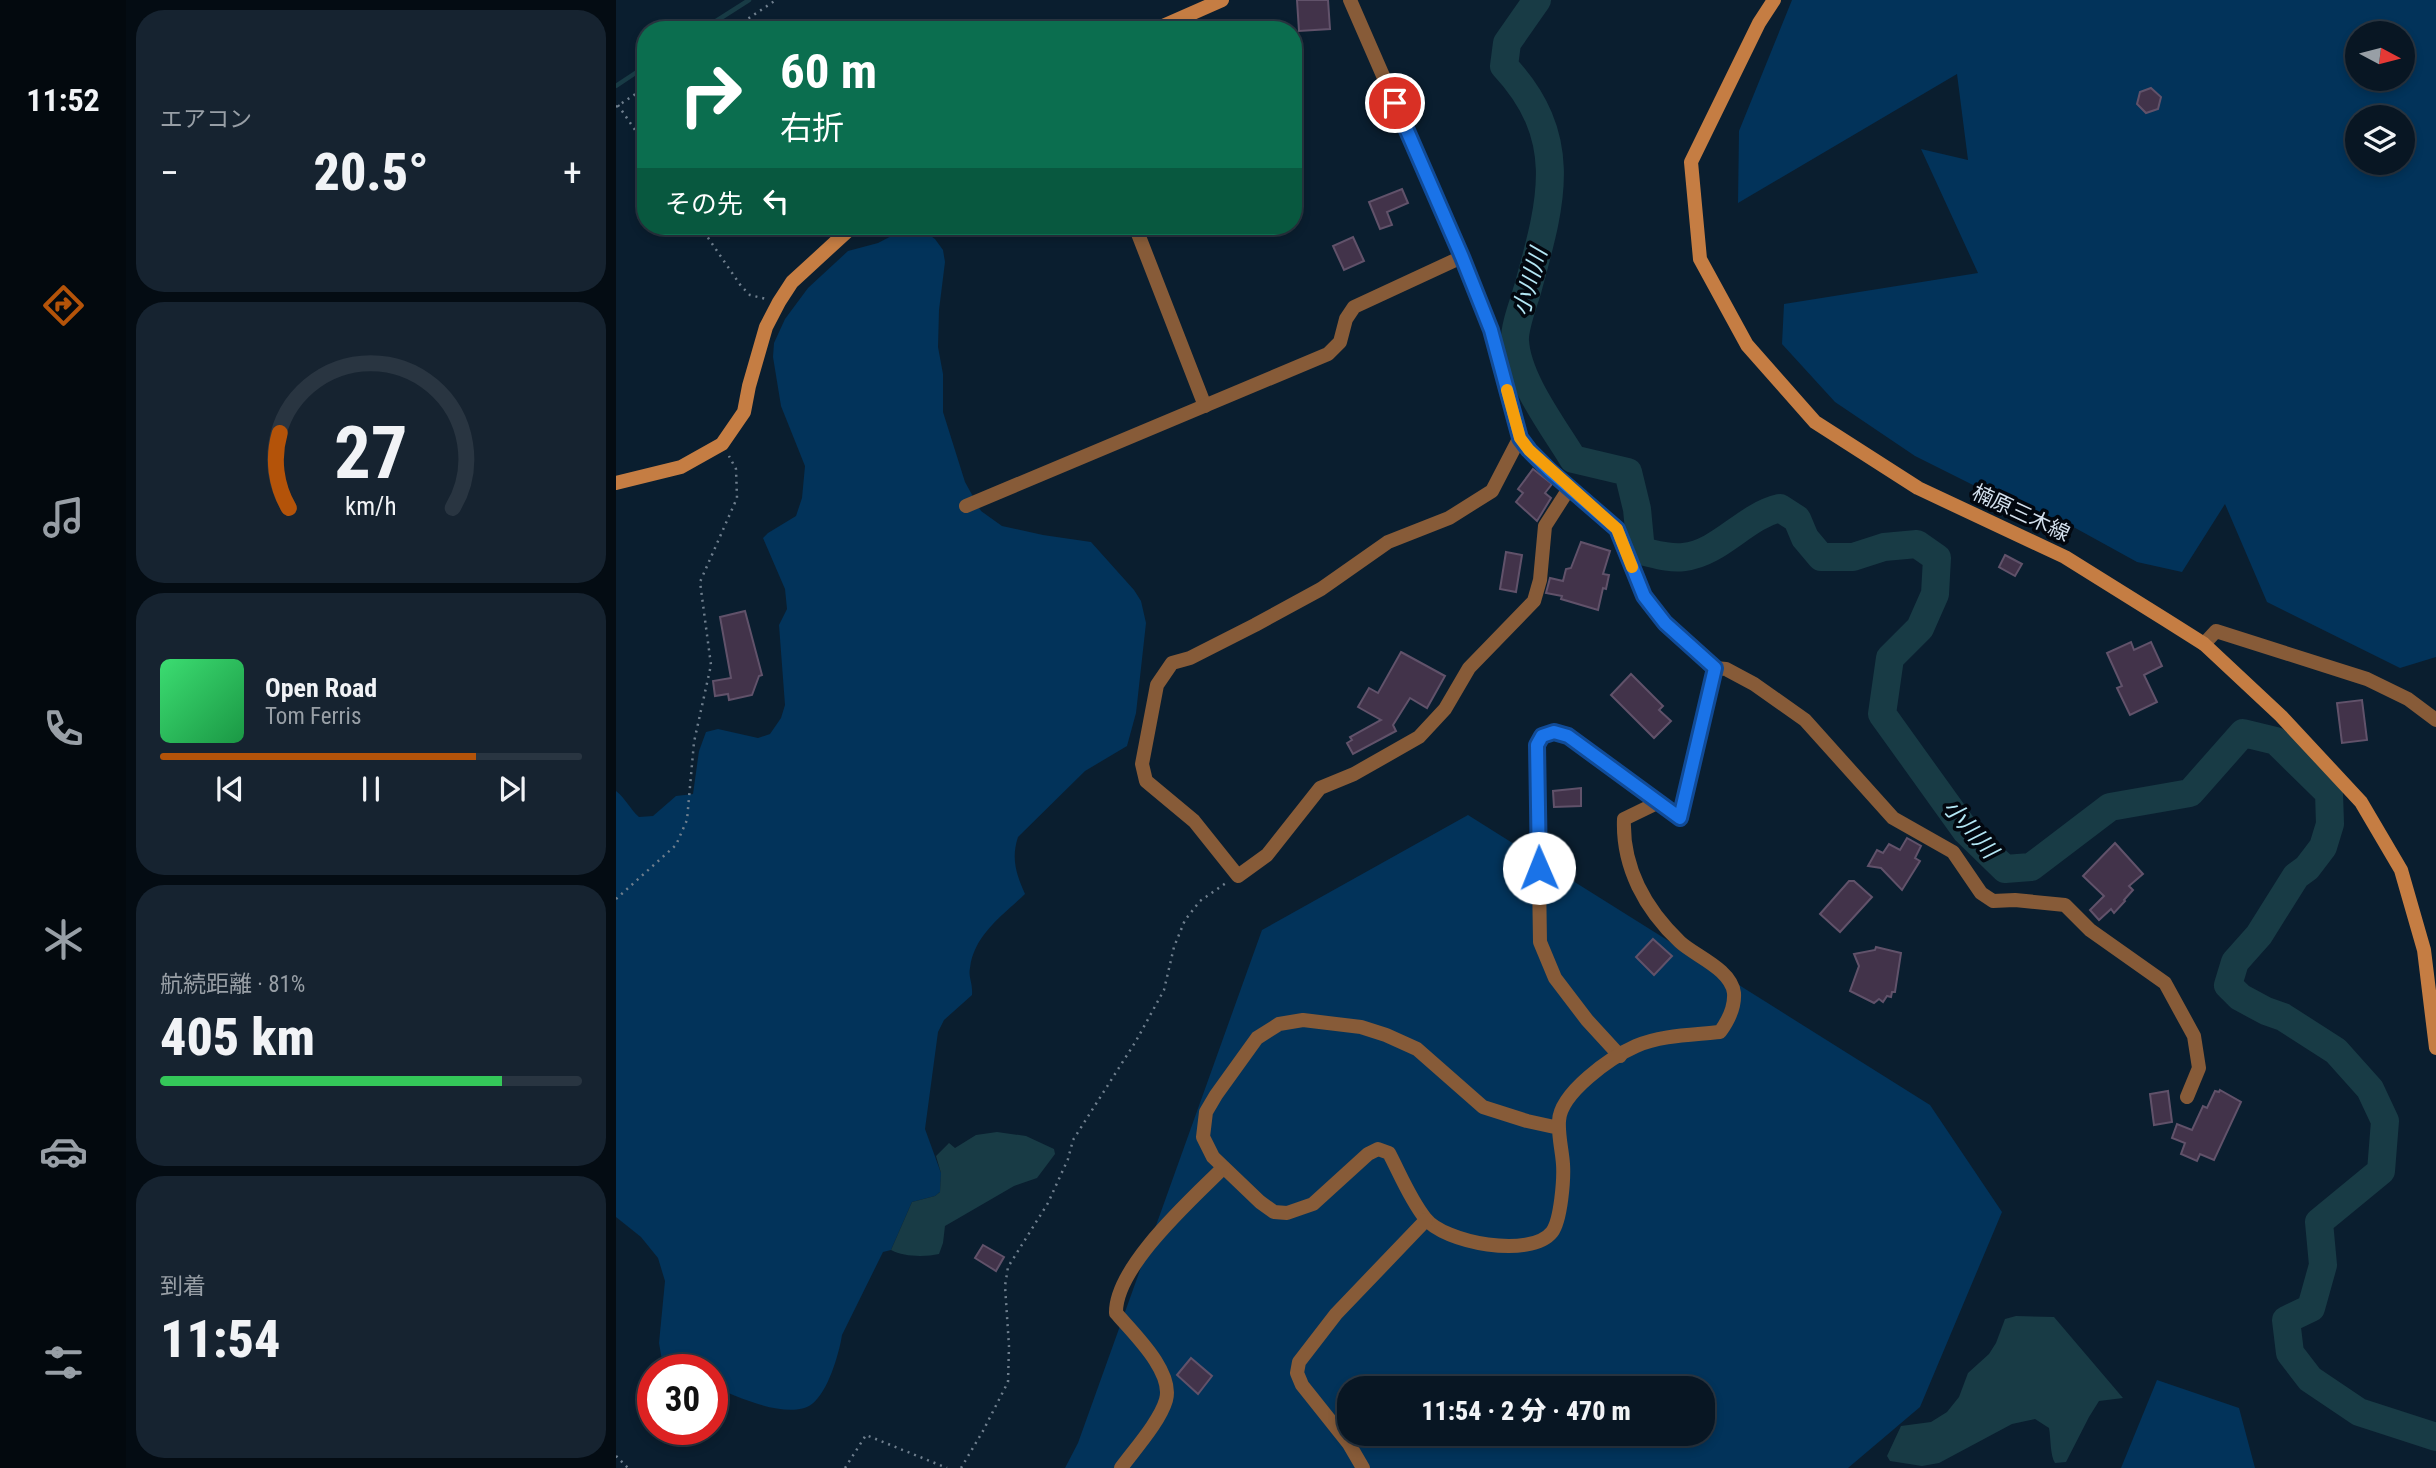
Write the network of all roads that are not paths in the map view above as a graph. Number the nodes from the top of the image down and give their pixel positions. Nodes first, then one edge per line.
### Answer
1 (1222, 0) edge
2 (1350, 0) edge
3 (1774, 0) edge
4 (1174, 21) edge
5 (843, 235) edge
6 (1139, 235) edge
7 (1462, 257) junction
8 (1205, 405) junction
9 (1520, 438) junction
10 (616, 483) edge
11 (1570, 487) junction
12 (966, 506) dead end
13 (2204, 644) junction
14 (1715, 668) junction
15 (2436, 720) edge
16 (1657, 803) junction
17 (2431, 966) edge
18 (2436, 1048) edge
19 (1620, 1056) junction
20 (2187, 1097) dead end
21 (1559, 1128) junction
22 (1223, 1168) junction
23 (1426, 1220) junction
24 (1121, 1468) edge
25 (1363, 1468) edge

1 - 4 main road
2 - 7 street
3 - 13 main road, 楠原三木線
5 - 10 main road
6 - 8 street
7 - 8 street
7 - 9 street
8 - 12 street
9 - 11 street
9 - 11 street
11 - 14 street
13 - 15 street
13 - 17 main road, 楠原三木線
14 - 16 street
14 - 20 street
16 - 19 street
16 - 19 street
17 - 18 main road, 楠原三木線
19 - 21 street
21 - 22 street
21 - 23 street
22 - 23 street
22 - 24 street
23 - 25 street

